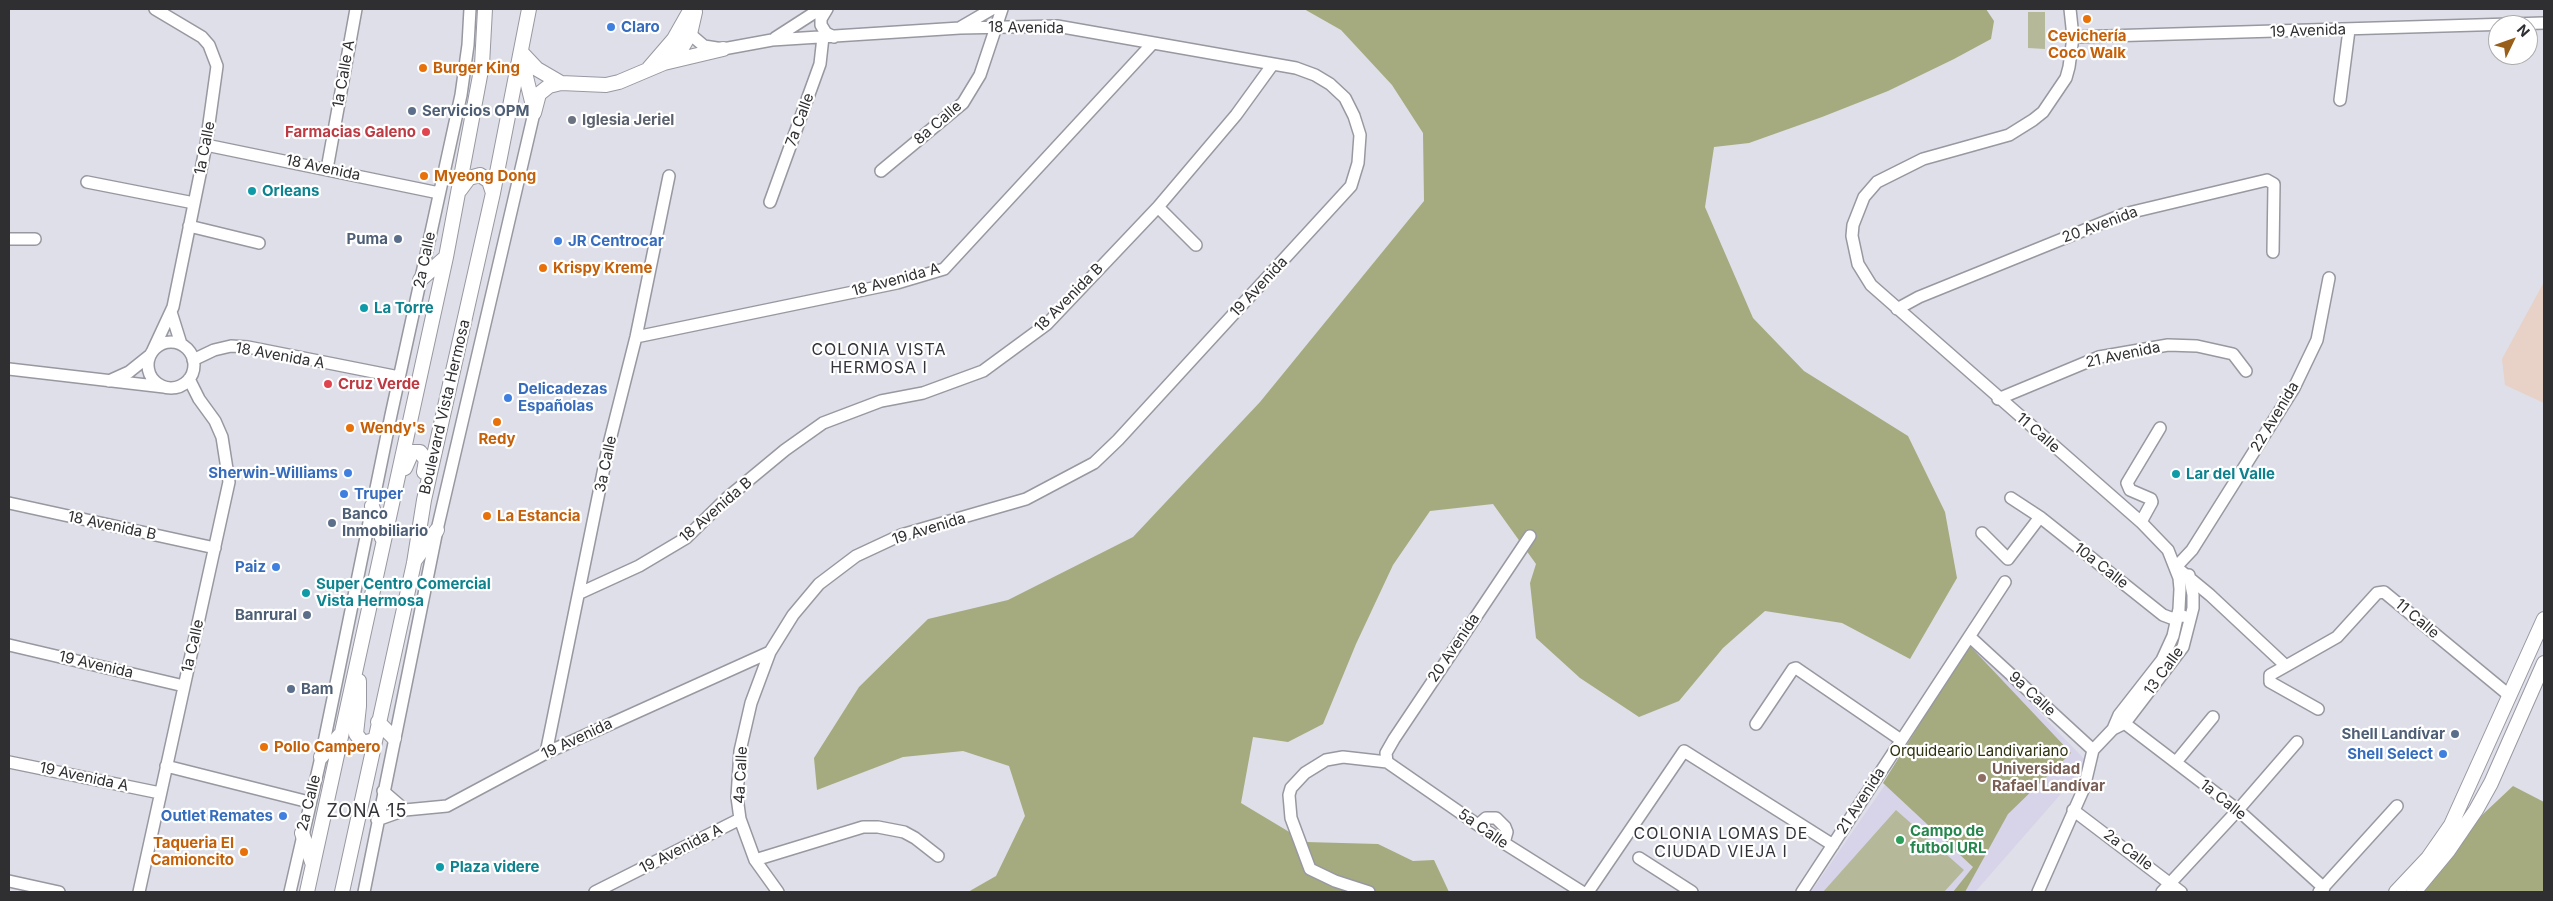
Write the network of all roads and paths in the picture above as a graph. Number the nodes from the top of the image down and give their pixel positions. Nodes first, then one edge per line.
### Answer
1 (356, 9) edge
2 (470, 9) edge
3 (485, 9) edge
4 (529, 9) edge
5 (820, 9) edge
6 (828, 9) edge
7 (992, 9) edge
8 (1002, 9) edge
9 (2070, 9) edge
10 (157, 10) edge
11 (692, 10) edge
12 (2544, 23) edge
13 (996, 27) junction
14 (960, 28) junction
15 (2349, 30) junction
16 (690, 34) junction
17 (829, 37) junction
18 (2072, 37) junction
19 (772, 40) junction
20 (1152, 44) junction
21 (723, 49) junction
22 (521, 54) junction
23 (664, 63) junction
24 (1273, 64) junction
25 (647, 70) junction
26 (561, 83) junction
27 (2340, 100) dead end
28 (534, 113) junction
29 (1360, 135) joint
30 (206, 144) junction
31 (327, 169) junction
32 (881, 171) dead end
33 (669, 176) dead end
34 (87, 182) dead end
35 (439, 193) junction
36 (493, 193) junction
37 (457, 196) junction
38 (770, 202) dead end
39 (194, 203) junction
40 (1158, 207) junction
41 (189, 226) junction
42 (9, 239) edge
43 (35, 239) dead end
44 (259, 243) dead end
45 (1196, 245) dead end
46 (2273, 252) dead end
47 (446, 257) junction
48 (2329, 278) dead end
49 (420, 280) junction
50 (1897, 309) junction
51 (172, 312) junction
52 (636, 337) junction
53 (181, 344) junction
54 (151, 353) junction
55 (193, 360) junction
56 (9, 370) edge
57 (2246, 370) dead end
58 (399, 377) junction
59 (189, 379) junction
60 (108, 382) junction
61 (167, 387) junction
62 (1998, 399) junction
63 (203, 405) junction
64 (2160, 428) dead end
65 (394, 488) junction
66 (2011, 498) dead end
67 (9, 503) edge
68 (372, 506) junction
69 (2040, 518) junction
70 (2140, 522) junction
71 (419, 526) junction
72 (437, 530) junction
73 (1982, 533) dead end
74 (1530, 536) dead end
75 (382, 546) junction
76 (215, 548) junction
77 (2168, 550) joint
78 (414, 563) junction
79 (2178, 563) junction
80 (2189, 578) junction
81 (2005, 582) dead end
82 (580, 593) junction
83 (2193, 608) junction
84 (2178, 618) junction
85 (2544, 619) edge
86 (1970, 637) junction
87 (9, 645) edge
88 (770, 652) junction
89 (2544, 662) edge
90 (2286, 666) junction
91 (357, 668) junction
92 (184, 686) junction
93 (2510, 696) junction
94 (2318, 709) dead end
95 (2212, 717) dead end
96 (2121, 720) junction
97 (378, 722) junction
98 (1756, 724) dead end
99 (341, 734) junction
100 (394, 738) junction
101 (374, 740) junction
102 (1901, 740) junction
103 (2297, 742) dead end
104 (2093, 750) junction
105 (546, 753) junction
106 (321, 757) junction
107 (9, 762) edge
108 (1387, 762) junction
109 (2176, 762) junction
110 (166, 766) junction
111 (383, 791) junction
112 (160, 793) junction
113 (309, 802) junction
114 (2397, 806) dead end
115 (405, 810) junction
116 (2073, 810) junction
117 (2238, 810) junction
118 (740, 819) junction
119 (377, 820) junction
120 (1478, 825) junction
121 (302, 833) junction
122 (1504, 843) junction
123 (1833, 844) junction
124 (938, 856) dead end
125 (1639, 858) dead end
126 (755, 860) junction
127 (313, 866) junction
128 (9, 881) edge
129 (2171, 883) junction
130 (2322, 890) edge
131 (59, 892) edge
132 (139, 892) edge
133 (290, 892) edge
134 (307, 892) edge
135 (342, 892) edge
136 (364, 892) edge
137 (595, 892) edge
138 (778, 892) edge
139 (1369, 892) edge
140 (1582, 892) edge
141 (1588, 892) edge
142 (1692, 892) edge
143 (1802, 892) edge
144 (2038, 892) edge
145 (2162, 892) edge
146 (2181, 892) edge
147 (2396, 892) edge
148 (2414, 892) edge

1 - 31 street, 1a Calle A
2 - 35 street, 2a Calle
3 - 37 main road
4 - 22 main road, Boulevard Vista Hermosa
5 - 19 street
6 - 17 street
7 - 14 street
8 - 13 street, 8a Calle
9 - 18 street, 11 Calle
10 - 30 street, 1a Calle
11 - 16 main road
11 - 25 main road
12 - 15 street, 19 Avenida
13 - 14 street, 18 Avenida
13 - 20 street, 18 Avenida
13 - 32 street, 8a Calle
14 - 17 street, 18 Avenida
15 - 18 street, 19 Avenida
15 - 27 street
16 - 21 street, 18 Avenida
16 - 23 main road
17 - 19 street, 18 Avenida
17 - 38 street, 7a Calle
18 - 50 street, 11 Calle
19 - 21 street, 18 Avenida
20 - 24 street, 18 Avenida
20 - 52 street, 18 Avenida A
21 - 23 main road
22 - 26 main road
22 - 28 main road
22 - 36 main road, Boulevard Vista Hermosa
23 - 25 main road
24 - 29 street, 18 Avenida
24 - 40 street, 18 Avenida B
25 - 26 main road
26 - 28 main road
28 - 72 street
29 - 88 street, 19 Avenida
30 - 31 street, 18 Avenida
30 - 39 street, 1a Calle
31 - 35 street, 18 Avenida
33 - 52 street, 3a Calle
34 - 39 street
35 - 49 street, 2a Calle
36 - 37 main road
36 - 71 main road, Boulevard Vista Hermosa
37 - 47 main road
39 - 41 street, 1a Calle
40 - 45 street
40 - 82 street, 18 Avenida B
41 - 44 street
41 - 51 street, 1a Calle
42 - 43 street
46 - 50 street, 20 Avenida
47 - 49 main road
47 - 65 main road
48 - 79 street, 22 Avenida
49 - 58 street, 2a Calle
50 - 62 street, 11 Calle
51 - 53 street, 1a Calle
51 - 54 street, 1a Calle
52 - 82 street, 3a Calle
53 - 54 street
53 - 55 street
54 - 60 street
54 - 61 street
55 - 58 street, 18 Avenida A
55 - 59 street
56 - 60 street
57 - 62 street, 21 Avenida
58 - 68 street, 2a Calle
59 - 61 street
59 - 63 street, 1a Calle
60 - 61 street
61 - 63 street, 1a Calle
62 - 70 street, 11 Calle
63 - 76 street, 1a Calle
64 - 70 street
65 - 71 main road
65 - 75 main road
66 - 69 street, 10a Calle
67 - 76 street, 18 Avenida B
68 - 75 main road
68 - 106 street, 2a Calle
69 - 73 street
69 - 84 street, 10a Calle
70 - 77 street, 11 Calle
71 - 78 main road, Boulevard Vista Hermosa
72 - 78 main road
72 - 100 street
74 - 108 street, 20 Avenida
75 - 91 main road
76 - 92 street, 1a Calle
77 - 79 street, 13 Calle
78 - 97 main road, Boulevard Vista Hermosa
79 - 80 street, 13 Calle
79 - 84 street, 13 Calle
80 - 83 street, 13 Calle
80 - 90 street
81 - 86 street, 21 Avenida
82 - 105 street, 3a Calle
83 - 84 street
83 - 96 street, 13 Calle
84 - 96 street, 13 Calle
85 - 93 main road
86 - 102 street, 21 Avenida
86 - 104 street, 9a Calle
87 - 92 street, 19 Avenida
88 - 105 street, 19 Avenida
88 - 118 street, 4a Calle
89 - 148 main road
90 - 93 street, 11 Calle
90 - 94 street, 11 Calle
91 - 99 main road
91 - 101 main road
92 - 110 street, 1a Calle
93 - 147 main road
95 - 109 street
96 - 104 street, 13 Calle
96 - 109 street, 1a Calle
97 - 100 main road
97 - 101 main road, Boulevard Vista Hermosa
98 - 102 street
99 - 106 main road
99 - 127 main road
100 - 111 street
101 - 135 main road, Boulevard Vista Hermosa
102 - 123 street, 21 Avenida
103 - 117 street
104 - 116 street
105 - 115 street, 19 Avenida
106 - 113 street, 2a Calle
107 - 112 street, 19 Avenida A
108 - 120 street, 5a Calle
108 - 139 street
109 - 117 street, 1a Calle
110 - 112 street, 1a Calle
110 - 113 street
111 - 115 street
111 - 119 street
112 - 132 street, 1a Calle
113 - 121 street, 2a Calle
114 - 130 street
115 - 119 street, 19 Avenida
116 - 129 street, 2a Calle
116 - 144 street
117 - 129 street
117 - 130 street, 1a Calle
118 - 126 street, 4a Calle
118 - 137 street, 19 Avenida A
119 - 136 street
120 - 122 street, 5a Calle
120 - 122 street
121 - 127 main road
121 - 133 street, 2a Calle
122 - 140 street, 5a Calle
123 - 141 street
123 - 143 street, 21 Avenida
124 - 126 street
125 - 142 street
126 - 138 street, 4a Calle
127 - 134 main road
128 - 131 street
129 - 145 street
129 - 146 street, 2a Calle

